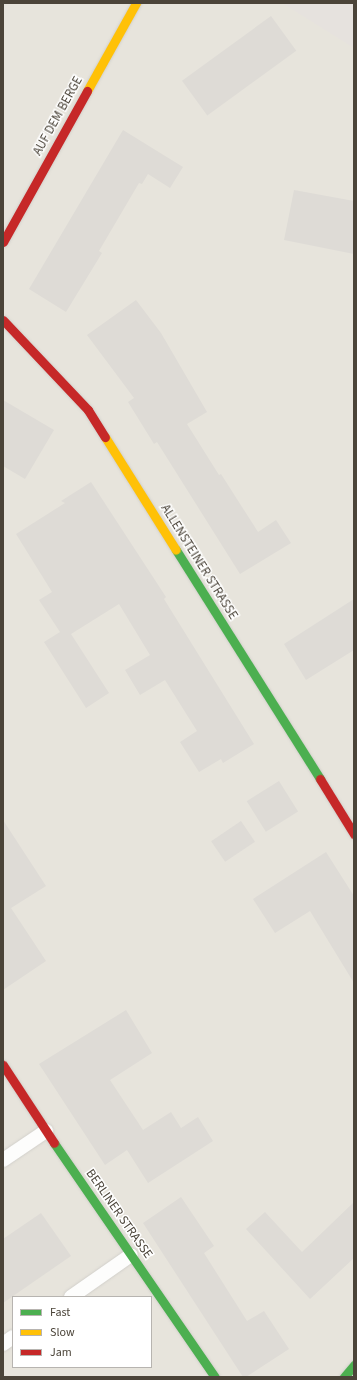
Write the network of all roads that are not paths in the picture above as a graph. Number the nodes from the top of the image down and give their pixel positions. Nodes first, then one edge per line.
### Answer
1 (136, 3) edge
2 (3, 242) edge
3 (3, 320) edge
4 (354, 834) edge
5 (3, 1065) edge
6 (46, 1131) junction
7 (3, 1160) edge
8 (131, 1255) junction
9 (72, 1296) edge
10 (12, 1338) edge
11 (3, 1344) edge
12 (354, 1365) edge
13 (215, 1377) edge
14 (344, 1377) edge

1 - 2 street, AUF DEM BERGE
3 - 4 street, ALLENSTEINER STRASSE
5 - 6 street, BERLINER STRASSE
6 - 7 lane
6 - 8 street, BERLINER STRASSE
8 - 9 lane
8 - 13 street, BERLINER STRASSE
10 - 11 lane
12 - 14 street

